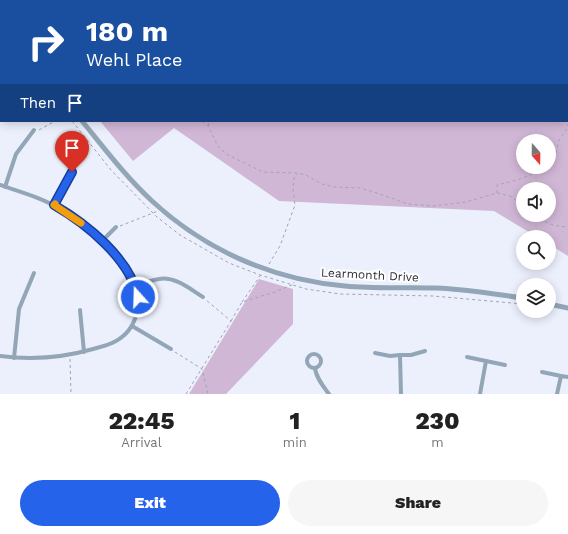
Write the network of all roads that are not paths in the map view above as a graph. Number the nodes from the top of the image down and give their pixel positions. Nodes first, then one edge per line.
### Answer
1 (83, 122) edge
2 (34, 130) road end
3 (72, 172) dead end
4 (0, 185) edge
5 (5, 187) junction
6 (54, 205) junction
7 (116, 227) road end
8 (102, 241) junction
9 (34, 273) dead end
10 (136, 287) junction
11 (203, 297) road end
12 (516, 297) edge
13 (556, 305) edge
14 (568, 308) edge
15 (80, 310) dead end
16 (132, 326) junction
17 (171, 349) road end
18 (425, 351) dead end
19 (84, 352) junction
20 (375, 353) dead end
21 (400, 355) junction
22 (0, 356) edge
23 (468, 357) dead end
24 (14, 358) junction
25 (486, 361) junction
26 (505, 365) dead end
27 (315, 369) dead end
28 (542, 372) dead end
29 (561, 376) junction
30 (568, 377) edge
31 (329, 394) edge
32 (401, 394) edge
33 (480, 394) edge
34 (557, 394) edge

1 - 12 street, Learmonth Drive
2 - 5 street
3 - 6 street
4 - 5 street
5 - 6 street
6 - 8 street
7 - 8 street
8 - 10 street
9 - 24 street
10 - 11 street
10 - 16 street
13 - 14 street
15 - 19 street
16 - 17 street
16 - 19 street
18 - 21 street
19 - 24 street
20 - 21 street
21 - 32 street
22 - 24 street
23 - 25 street
25 - 26 street
25 - 33 street
27 - 31 street
28 - 29 street
29 - 30 street
29 - 34 street

